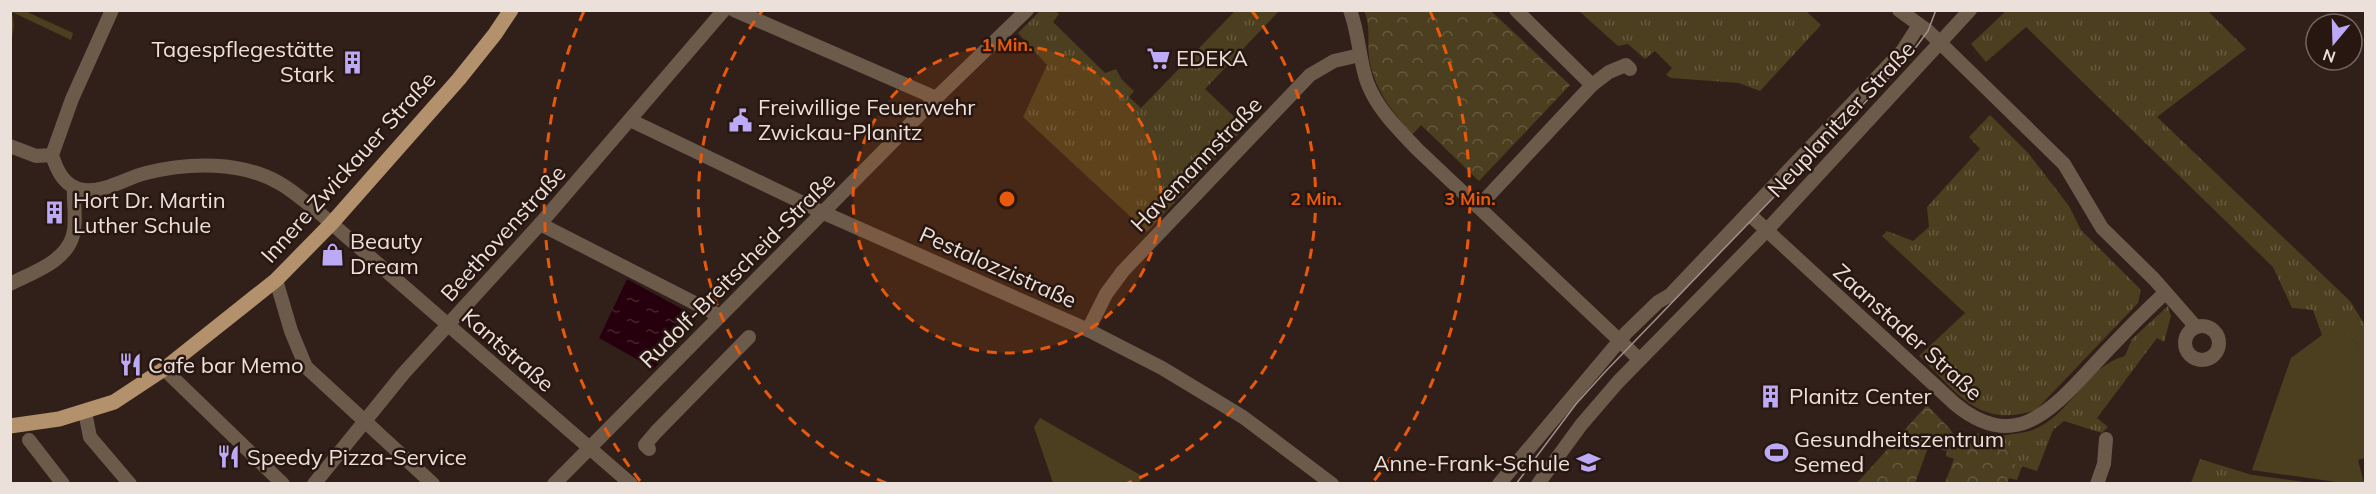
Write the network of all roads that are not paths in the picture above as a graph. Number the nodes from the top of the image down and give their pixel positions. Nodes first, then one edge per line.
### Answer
1 (112, 10) edge
2 (511, 10) edge
3 (724, 10) edge
4 (734, 10) edge
5 (1027, 10) edge
6 (1350, 10) edge
7 (1516, 10) edge
8 (1899, 10) edge
9 (1970, 10) edge
10 (1919, 25) junction
11 (1939, 43) junction
12 (1360, 55) junction
13 (1630, 69) dead end
14 (1592, 84) junction
15 (936, 98) junction
16 (630, 120) junction
17 (10, 146) edge
18 (52, 155) junction
19 (74, 187) junction
20 (1478, 207) junction
21 (824, 213) junction
22 (1748, 213) junction
23 (331, 224) junction
24 (540, 224) junction
25 (1767, 230) junction
26 (276, 280) junction
27 (10, 284) edge
28 (2165, 293) junction
29 (720, 316) junction
30 (448, 326) junction
31 (2196, 327) dead end
32 (1088, 330) junction
33 (749, 337) dead end
34 (1620, 340) junction
35 (1639, 359) junction
36 (164, 369) junction
37 (85, 412) junction
38 (366, 421) junction
39 (11, 426) edge
40 (2106, 439) dead end
41 (29, 440) dead end
42 (590, 448) junction
43 (649, 449) dead end
44 (63, 483) edge
45 (130, 483) edge
46 (284, 483) edge
47 (314, 483) edge
48 (433, 483) edge
49 (554, 483) edge
50 (631, 483) edge
51 (1332, 483) edge
52 (1499, 483) edge
53 (1538, 483) edge
54 (2097, 483) edge

1 - 18 street
2 - 23 main road, Innere Zwickauer Straße
3 - 16 street, Beethovenstraße
4 - 15 street
5 - 15 street, Rudolf-Breitscheid-Straße
6 - 12 street
7 - 14 street
8 - 10 street
9 - 11 street, Neuplanitzer Straße
10 - 11 street
10 - 22 street, Neuplanitzer Straße
11 - 25 street, Neuplanitzer Straße
11 - 28 street
12 - 20 street
12 - 32 street, Havemannstraße
13 - 14 street
14 - 20 street
15 - 21 street, Rudolf-Breitscheid-Straße
16 - 21 street, Pestalozzistraße
16 - 24 street, Beethovenstraße
17 - 18 street
18 - 19 street
19 - 23 street, Kantstraße
19 - 27 street
20 - 34 street
21 - 29 street, Rudolf-Breitscheid-Straße
21 - 32 street, Pestalozzistraße
22 - 25 street, Neuplanitzer Straße
22 - 34 street, Neuplanitzer Straße
23 - 26 main road, Innere Zwickauer Straße
23 - 30 street, Kantstraße
24 - 29 street
24 - 30 street, Beethovenstraße
25 - 28 street, Zaanstader Straße
25 - 35 street, Neuplanitzer Straße
26 - 36 main road, Innere Zwickauer Straße
26 - 38 street
28 - 31 street
29 - 42 street, Rudolf-Breitscheid-Straße
30 - 38 street, Beethovenstraße
30 - 42 street, Kantstraße
32 - 51 street, Pestalozzistraße
33 - 43 street
34 - 35 street
34 - 52 street, Neuplanitzer Straße
35 - 53 street, Neuplanitzer Straße
36 - 37 main road, Innere Zwickauer Straße
36 - 46 street
37 - 39 main road, Innere Zwickauer Straße
37 - 45 street
38 - 47 street, Beethovenstraße
38 - 48 street
40 - 54 street
41 - 44 street
42 - 49 street, Rudolf-Breitscheid-Straße
42 - 50 street, Kantstraße

